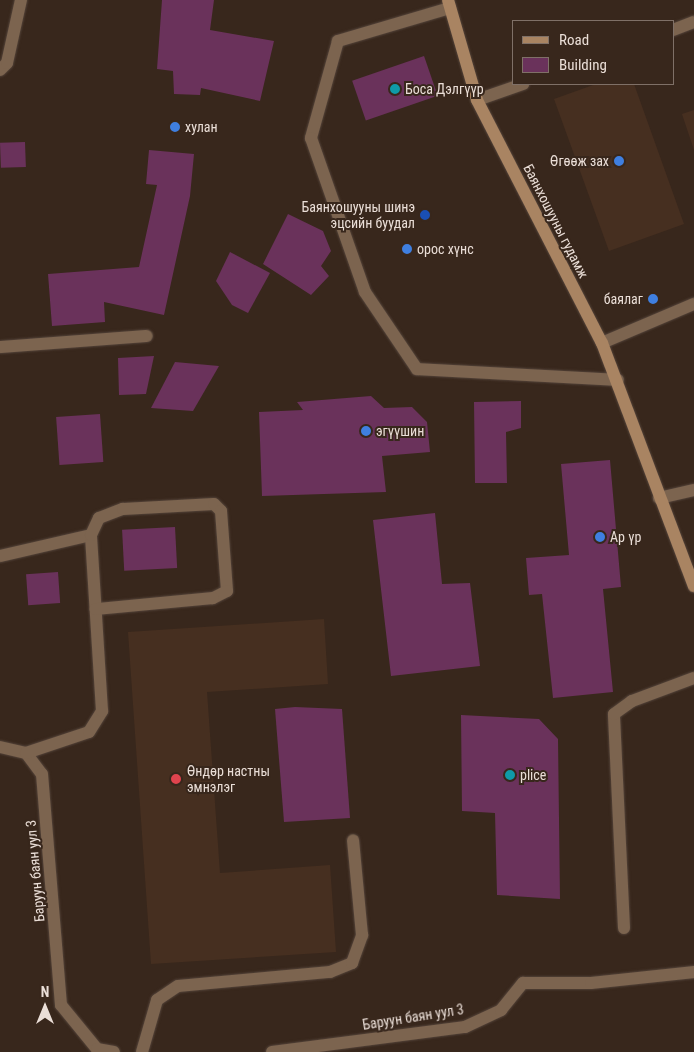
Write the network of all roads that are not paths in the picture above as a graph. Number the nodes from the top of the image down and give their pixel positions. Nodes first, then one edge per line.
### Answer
1 (21, 0) edge
2 (449, 4) edge
3 (694, 22) edge
4 (674, 30) edge
5 (0, 70) edge
6 (520, 85) edge
7 (477, 100) junction
8 (694, 304) edge
9 (147, 336) dead end
10 (602, 343) junction
11 (0, 347) edge
12 (618, 380) junction
13 (694, 490) edge
14 (659, 498) junction
15 (91, 535) junction
16 (0, 556) edge
17 (694, 586) edge
18 (96, 609) junction
19 (694, 678) edge
20 (0, 747) edge
21 (26, 753) junction
22 (353, 840) dead end
23 (624, 928) dead end
24 (694, 972) edge
25 (114, 1052) edge
26 (142, 1052) edge
27 (272, 1052) edge

1 - 5 street
2 - 7 street, Баянхошууны гудамж
2 - 12 street
3 - 4 street
6 - 7 street
7 - 10 street, Баянхошууны гудамж
8 - 10 street
9 - 11 street
10 - 12 street, Баянхошууны гудамж
12 - 14 street, Баянхошууны гудамж
13 - 14 street
14 - 17 street, Баянхошууны гудамж
15 - 16 street
15 - 18 street
15 - 18 street
18 - 21 street
19 - 23 street
20 - 21 street
21 - 25 street, Баруун баян уул 3
22 - 26 street
24 - 27 street, Баруун баян уул 3

